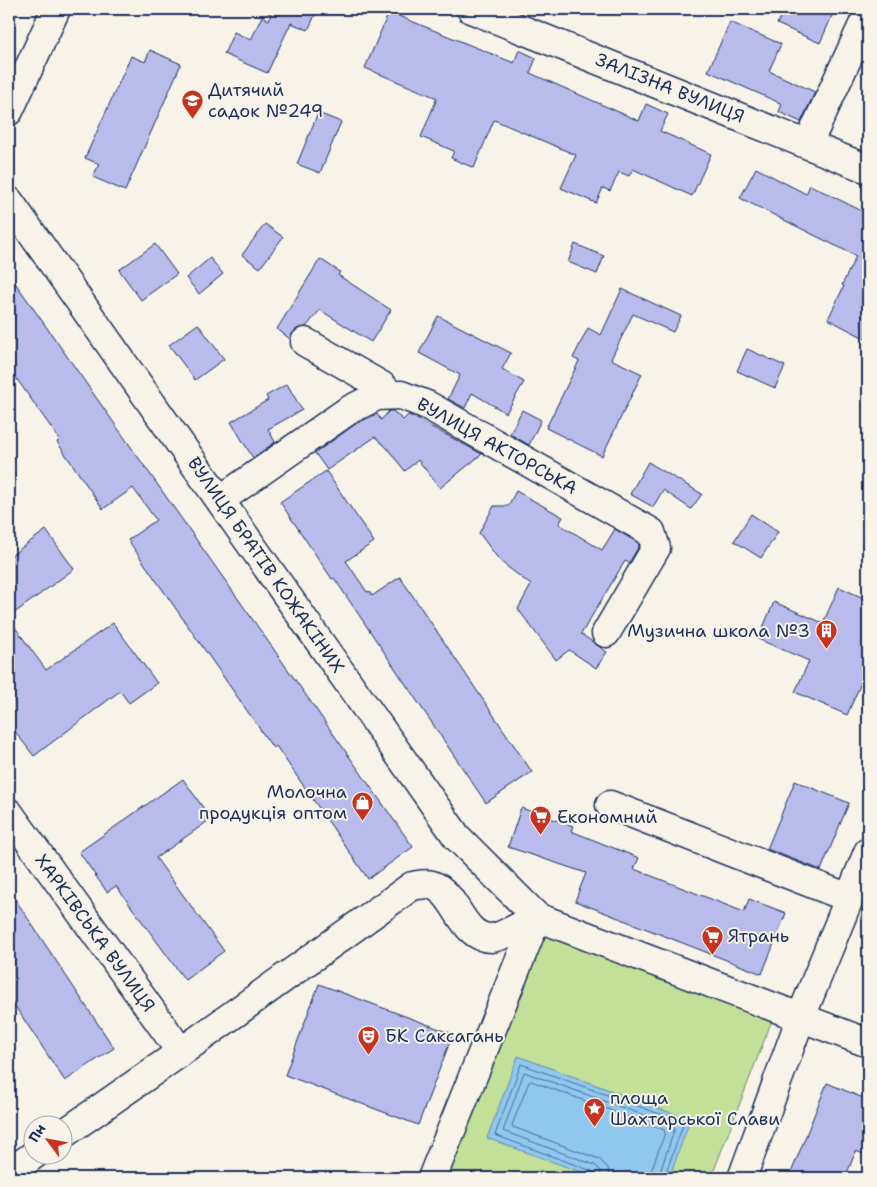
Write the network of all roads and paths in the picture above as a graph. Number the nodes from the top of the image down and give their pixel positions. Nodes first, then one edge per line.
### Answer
1 (56, 9) edge
2 (471, 9) edge
3 (868, 14) edge
4 (9, 111) edge
5 (808, 144) junction
6 (868, 169) edge
7 (9, 200) edge
8 (305, 342) dead end
9 (391, 395) junction
10 (220, 500) junction
11 (606, 633) dead end
12 (610, 805) dead end
13 (9, 813) edge
14 (868, 852) edge
15 (849, 898) junction
16 (537, 918) junction
17 (801, 1017) junction
18 (868, 1043) edge
19 (181, 1052) junction
20 (72, 1128) edge
21 (22, 1164) edge
22 (9, 1173) edge
23 (432, 1178) edge
24 (742, 1178) edge

1 - 4 street
2 - 5 street, ЗАЛІЗНА ВУЛИЦЯ
3 - 5 street
5 - 6 street, ЗАЛІЗНА ВУЛИЦЯ
7 - 10 street, ВУЛИЦЯ БРАТІВ КОЖАКІНИХ
8 - 9 street
9 - 10 street, ВУЛИЦЯ АКТОРСЬКА
9 - 11 street, ВУЛИЦЯ АКТОРСЬКА
10 - 16 street, ВУЛИЦЯ БРАТІВ КОЖАКІНИХ
12 - 15 street
13 - 19 street, ХАРКІВСЬКА ВУЛИЦЯ
14 - 15 street
15 - 17 street
16 - 17 street
16 - 19 street
16 - 23 street
17 - 18 street
17 - 24 street
19 - 20 street
21 - 22 street

